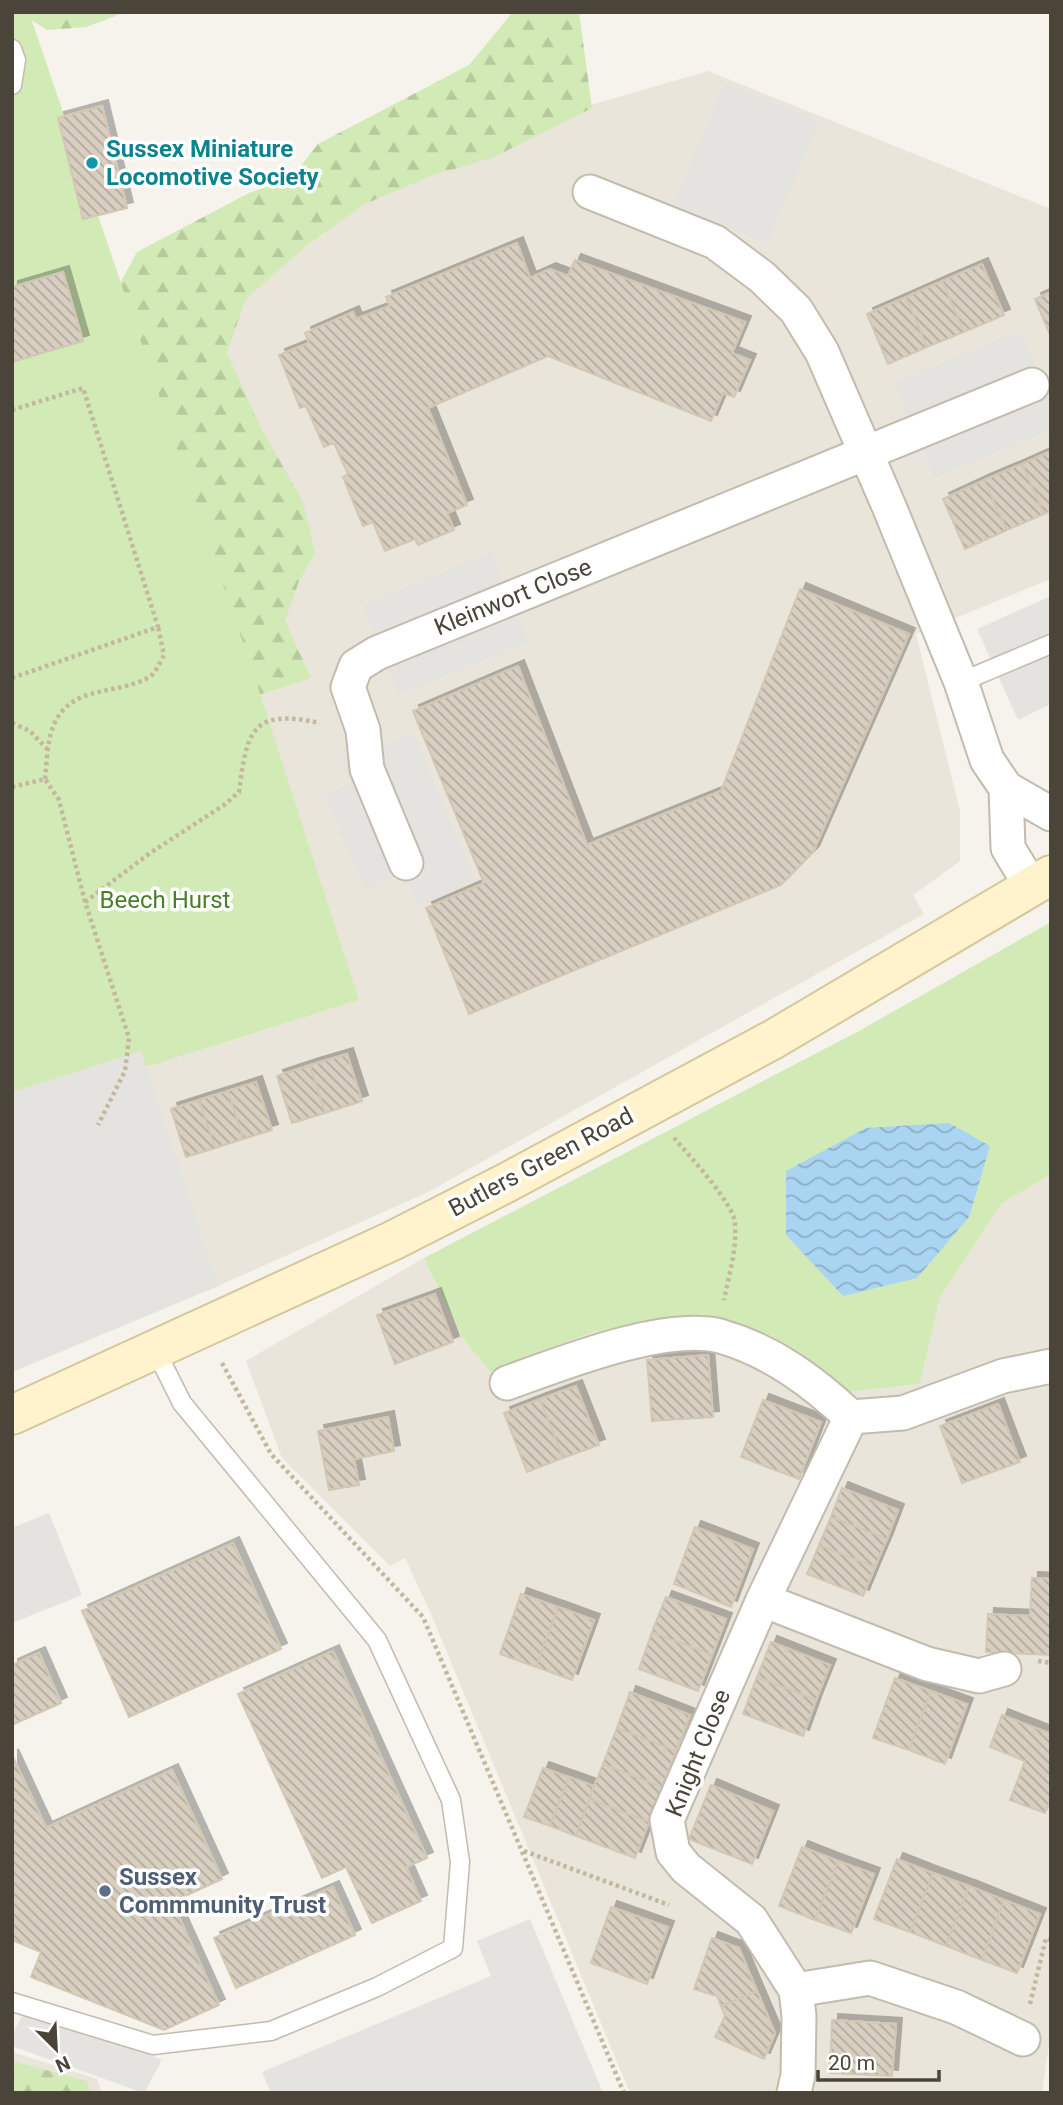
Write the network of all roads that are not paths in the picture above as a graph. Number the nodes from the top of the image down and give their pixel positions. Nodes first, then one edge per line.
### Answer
1 (12, 50) edge
2 (12, 85) edge
3 (590, 192) dead end
4 (1032, 385) dead end
5 (866, 453) junction
6 (1051, 644) edge
7 (961, 682) junction
8 (1006, 788) junction
9 (1051, 814) edge
10 (406, 863) dead end
11 (1041, 880) edge
12 (155, 1349) junction
13 (1051, 1366) edge
14 (507, 1383) dead end
15 (12, 1415) edge
16 (851, 1417) junction
17 (763, 1600) junction
18 (1004, 1670) dead end
19 (796, 1990) junction
20 (12, 2002) edge
21 (1023, 2039) dead end
22 (794, 2093) edge

1 - 2 lane
3 - 5 street
4 - 5 street, Kleinwort Close
5 - 7 street
5 - 10 street, Kleinwort Close
6 - 7 lane
7 - 8 street
8 - 9 street
8 - 11 street
11 - 12 main road, Butlers Green Road
12 - 15 main road, Butlers Green Road
12 - 20 lane
13 - 16 street
14 - 16 street
16 - 17 street, Knight Close
17 - 18 street
17 - 19 street, Knight Close
19 - 21 street
19 - 22 street, Knight Close

